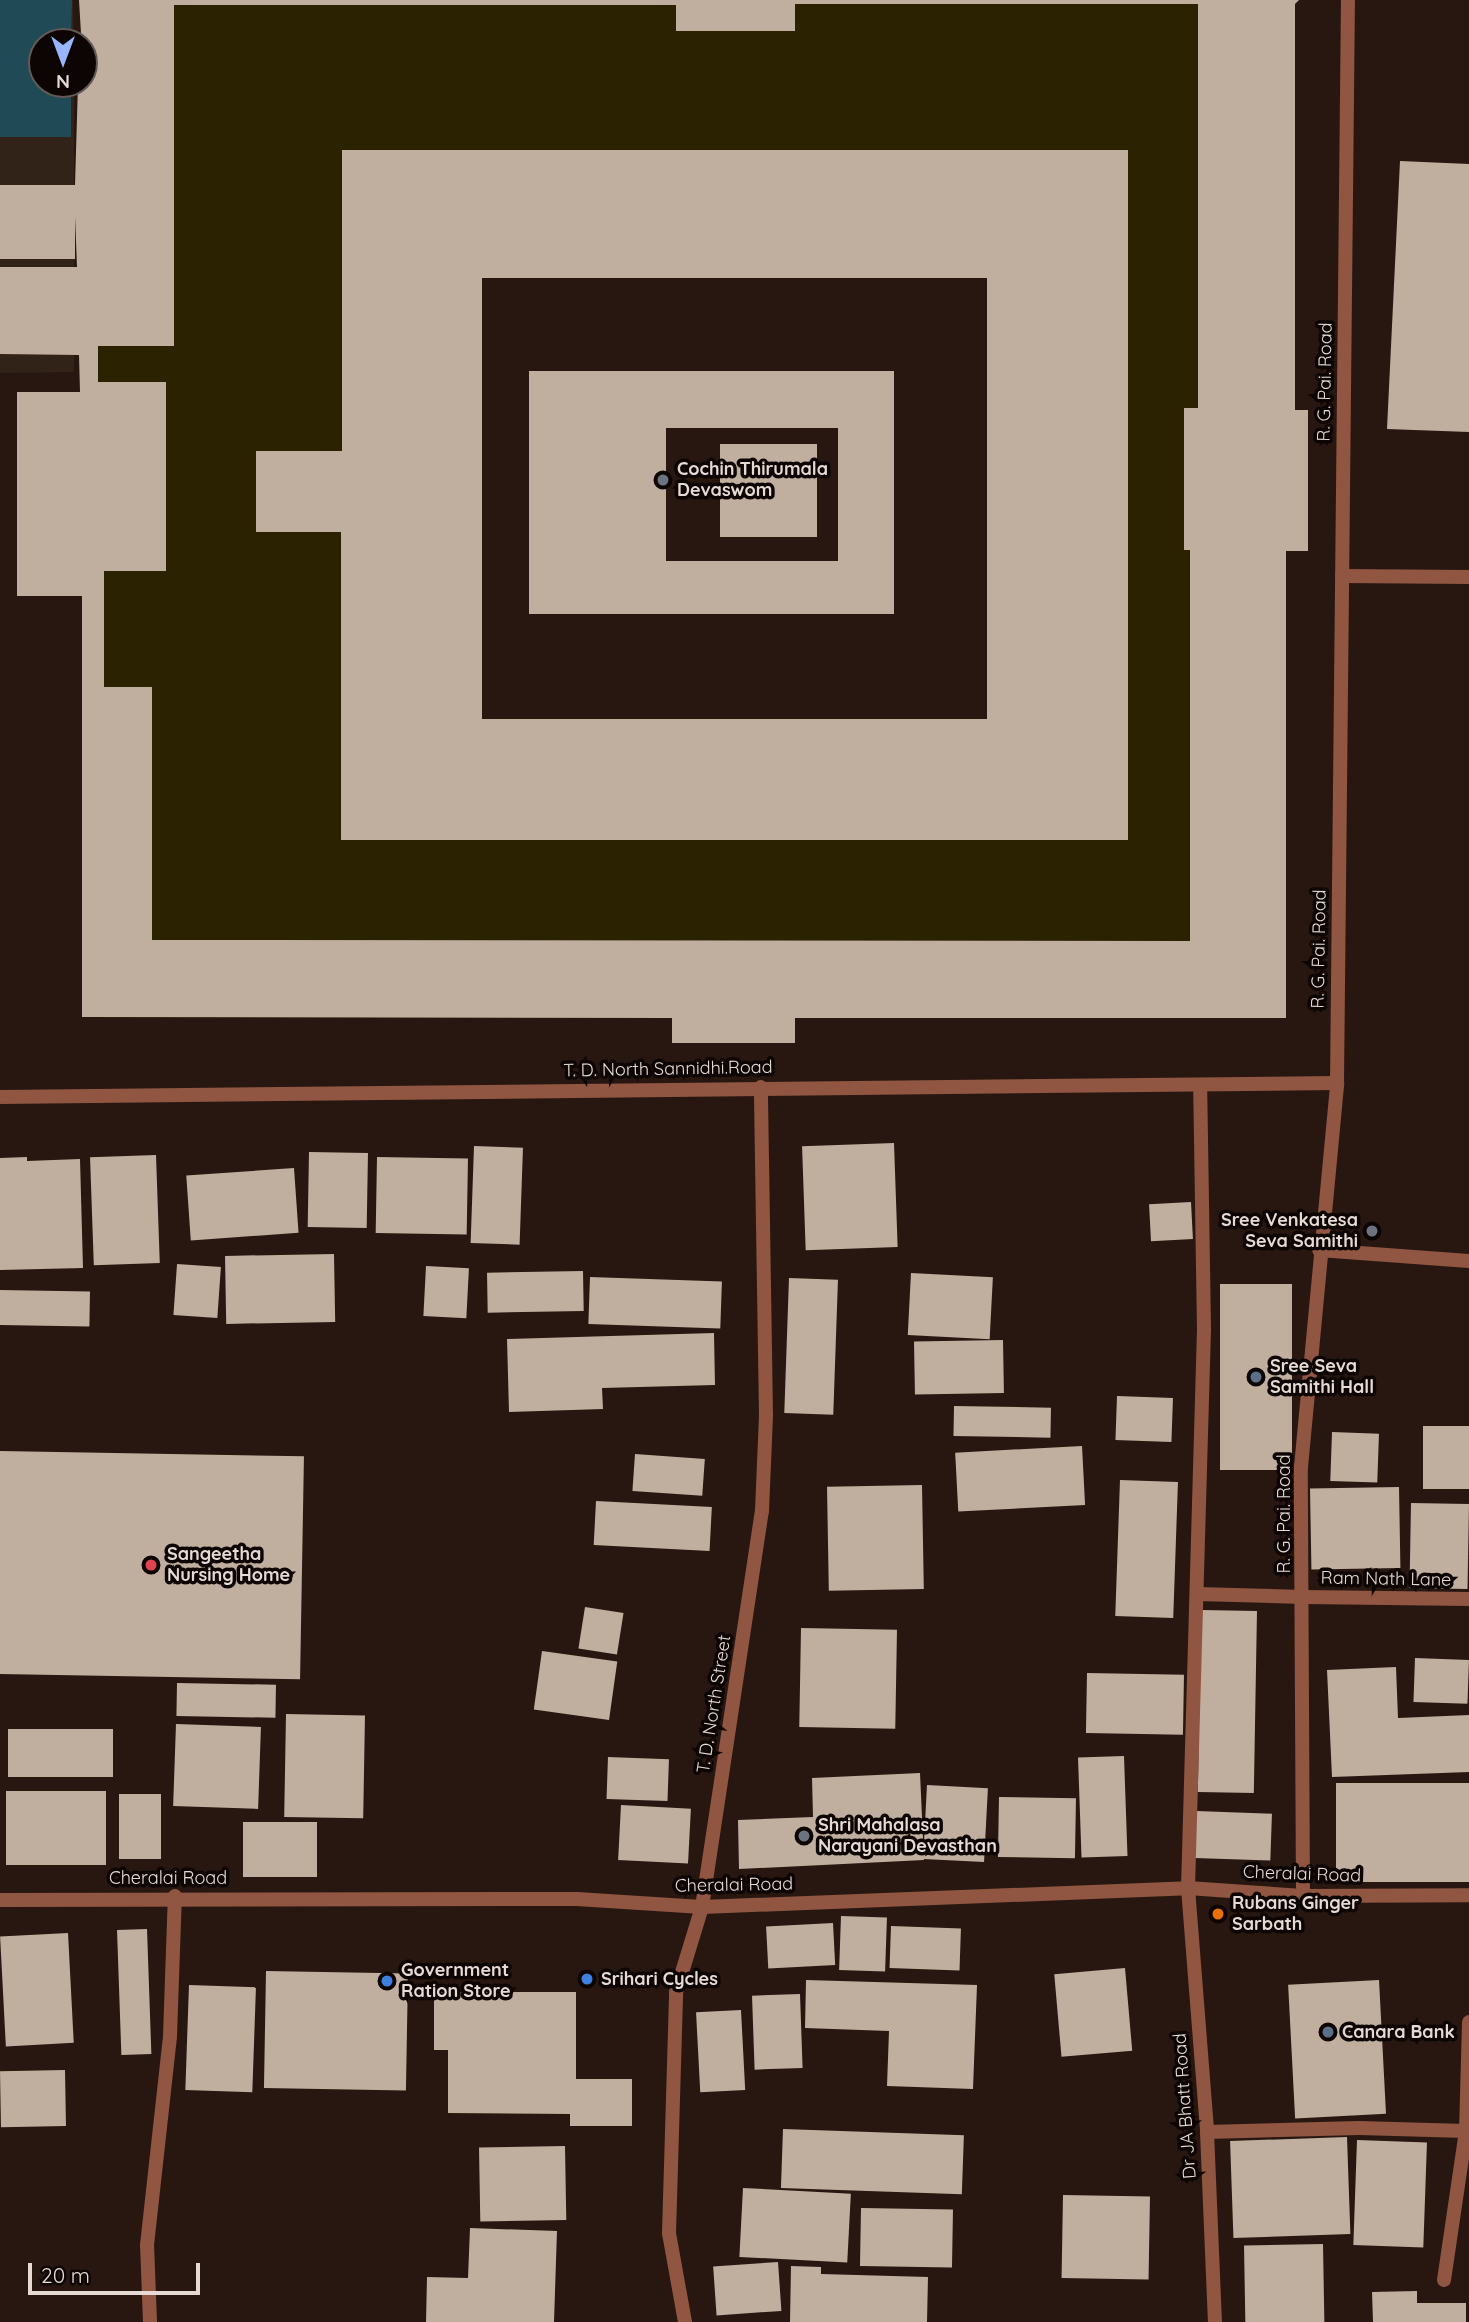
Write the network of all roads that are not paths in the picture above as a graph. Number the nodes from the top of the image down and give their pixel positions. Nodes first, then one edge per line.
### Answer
1 (1348, 0) edge
2 (1342, 576) junction
3 (1469, 578) edge
4 (1337, 1083) junction
5 (1200, 1086) junction
6 (761, 1087) junction
7 (0, 1097) edge
8 (1319, 1250) junction
9 (1469, 1261) edge
10 (1197, 1594) junction
11 (1303, 1597) junction
12 (1469, 1600) edge
13 (1188, 1888) junction
14 (1469, 1895) edge
15 (175, 1896) junction
16 (1303, 1896) junction
17 (0, 1900) edge
18 (702, 1907) junction
19 (1469, 2022) edge
20 (1465, 2131) junction
21 (1207, 2132) junction
22 (1444, 2280) dead end
23 (150, 2322) edge
24 (685, 2322) edge
25 (1215, 2322) edge

1 - 2 street, R. G. Pai. Road
2 - 3 street
2 - 4 street, R. G. Pai. Road
4 - 5 street, T. D. North Sannidhi.Road
4 - 8 street, R. G. Pai. Road
5 - 6 street, T. D. North Sannidhi.Road
5 - 10 street, Dr JA Bhatt Road
6 - 7 street, T. D. North Sannidhi.Road
6 - 18 street, T. D. North Street
8 - 9 street
8 - 11 street, R. G. Pai. Road
10 - 11 street, Ram Nath Lane
10 - 13 street, Dr JA Bhatt Road
11 - 12 street, Ram Nath Lane
11 - 16 street, R. G. Pai. Road
13 - 16 street, Cheralai Road
13 - 18 street, Cheralai Road
13 - 21 street, Dr JA Bhatt Road
14 - 16 street, Cheralai Road
15 - 17 street, Cheralai Road
15 - 18 street, Cheralai Road
15 - 23 street
18 - 24 street, T. D. North Street
19 - 20 street
20 - 21 street
20 - 22 street
21 - 25 street, Dr JA Bhatt Road

